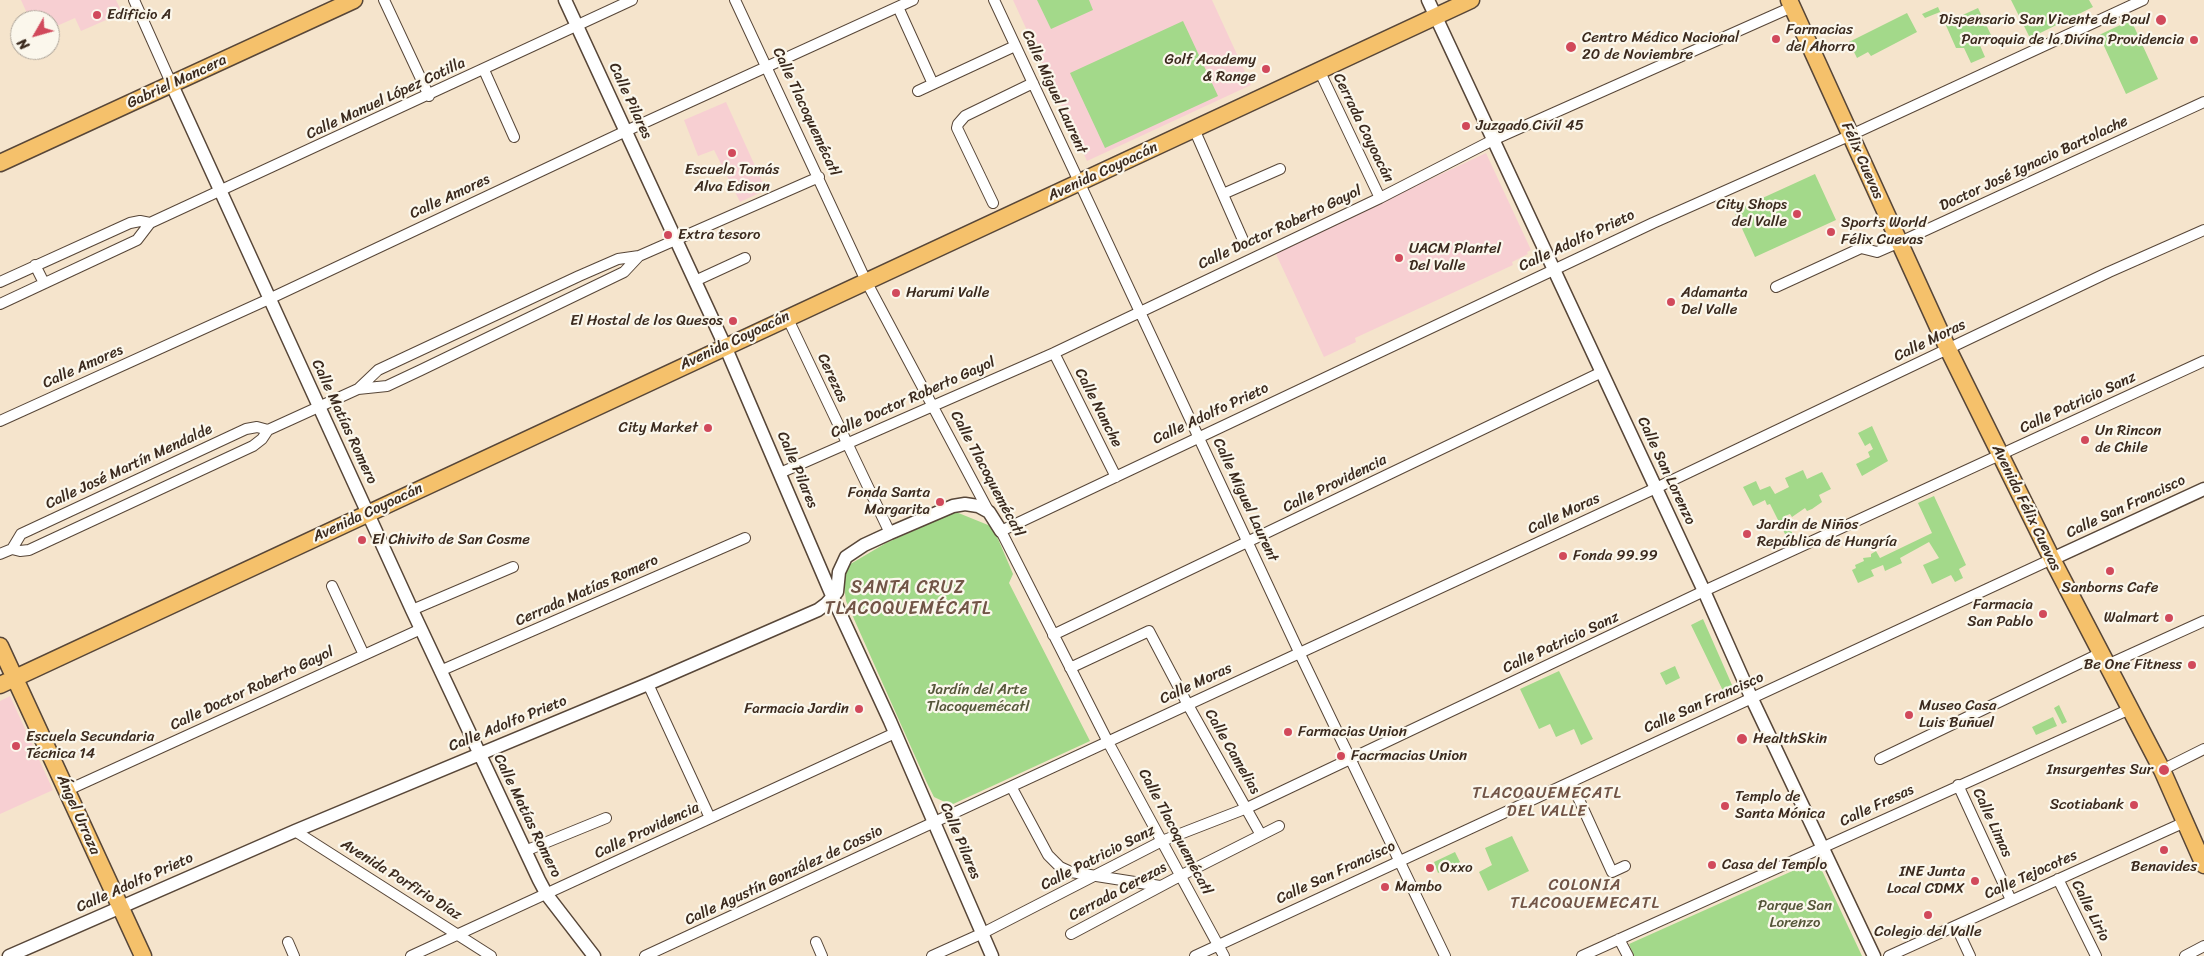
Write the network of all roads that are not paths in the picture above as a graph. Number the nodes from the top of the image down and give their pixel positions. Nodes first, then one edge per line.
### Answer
1 (134, 0) edge
2 (354, 0) edge
3 (384, 0) edge
4 (565, 0) edge
5 (632, 0) edge
6 (735, 0) edge
7 (912, 0) edge
8 (994, 0) edge
9 (1428, 0) edge
10 (1471, 0) edge
11 (2143, 0) edge
12 (1790, 3) edge
13 (898, 6) junction
14 (1435, 16) junction
15 (577, 27) junction
16 (1015, 46) junction
17 (768, 68) junction
18 (484, 70) junction
19 (1319, 70) junction
20 (172, 84) junction
21 (933, 84) junction
22 (1033, 84) junction
23 (918, 91) dead end
24 (429, 96) junction
25 (2204, 102) edge
26 (1194, 129) junction
27 (626, 131) junction
28 (1851, 135) junction
29 (514, 137) dead end
30 (1493, 140) junction
31 (0, 163) edge
32 (1280, 168) dead end
33 (819, 176) junction
34 (1079, 183) junction
35 (220, 192) junction
36 (1223, 194) junction
37 (1380, 198) junction
38 (993, 203) dead end
39 (150, 223) junction
40 (2204, 230) edge
41 (676, 240) junction
42 (1243, 240) dead end
43 (1900, 242) junction
44 (640, 256) junction
45 (745, 258) dead end
46 (35, 265) junction
47 (1554, 270) junction
48 (579, 276) junction
49 (695, 281) junction
50 (866, 281) junction
51 (0, 282) edge
52 (44, 283) junction
53 (1776, 287) dead end
54 (586, 291) junction
55 (270, 299) junction
56 (0, 304) edge
57 (503, 311) junction
58 (1140, 313) junction
59 (787, 317) junction
60 (511, 327) junction
61 (725, 346) junction
62 (1948, 349) junction
63 (412, 353) junction
64 (1054, 353) junction
65 (2204, 361) edge
66 (421, 370) junction
67 (1602, 372) junction
68 (358, 389) junction
69 (932, 406) junction
70 (319, 407) junction
71 (0, 421) edge
72 (268, 430) junction
73 (1199, 437) junction
74 (847, 444) junction
75 (2000, 455) junction
76 (780, 473) junction
77 (1116, 477) junction
78 (1656, 488) junction
79 (2204, 489) edge
80 (978, 492) junction
81 (968, 504) junction
82 (989, 512) junction
83 (368, 514) junction
84 (1001, 531) junction
85 (890, 533) junction
86 (745, 538) dead end
87 (1248, 542) junction
88 (12, 549) junction
89 (0, 554) edge
90 (2052, 560) junction
91 (513, 567) dead end
92 (332, 586) dead end
93 (1704, 591) junction
94 (833, 598) junction
95 (412, 610) junction
96 (2204, 621) edge
97 (421, 629) junction
98 (1054, 635) junction
99 (0, 646) edge
100 (1299, 652) junction
101 (364, 655) junction
102 (2104, 659) junction
103 (1070, 668) junction
104 (440, 671) junction
105 (8, 681) edge
106 (648, 684) junction
107 (1752, 699) junction
108 (1188, 705) junction
109 (2130, 709) junction
110 (895, 733) junction
111 (1108, 742) junction
112 (2204, 749) edge
113 (478, 754) junction
114 (1350, 758) junction
115 (1880, 758) dead end
116 (2162, 770) junction
117 (1570, 782) junction
118 (1958, 785) junction
119 (1012, 788) junction
120 (68, 790) junction
121 (1247, 808) junction
122 (606, 818) dead end
123 (710, 818) junction
124 (935, 822) junction
125 (2185, 822) junction
126 (1279, 826) dead end
127 (295, 831) junction
128 (1261, 835) junction
129 (1162, 841) junction
130 (1822, 848) junction
131 (525, 851) junction
132 (2202, 855) edge
133 (1400, 861) junction
134 (1625, 866) dead end
135 (1096, 876) junction
136 (1180, 876) junction
137 (2058, 879) junction
138 (1160, 886) junction
139 (547, 895) junction
140 (2011, 900) junction
141 (120, 907) junction
142 (1956, 926) junction
143 (983, 933) junction
144 (459, 934) junction
145 (1071, 934) dead end
146 (1619, 939) junction
147 (288, 942) dead end
148 (816, 942) dead end
149 (1218, 946) junction
150 (2204, 946) edge
151 (9, 956) edge
152 (144, 956) edge
153 (294, 956) edge
154 (412, 956) edge
155 (492, 956) edge
156 (594, 956) edge
157 (645, 956) edge
158 (822, 956) edge
159 (932, 956) edge
160 (992, 956) edge
161 (1195, 956) edge
162 (1224, 956) edge
163 (1445, 956) edge
164 (1582, 956) edge
165 (1628, 956) edge
166 (1874, 956) edge
167 (1889, 956) edge
168 (1970, 956) edge
169 (2096, 956) edge
170 (2184, 956) edge

1 - 20 street, Calle Matías Romero
2 - 20 main road, Gabriel Mancera
3 - 24 street
4 - 15 street, Calle Pilares
5 - 15 street, Calle Manuel López Cotilla
6 - 17 street, Calle Tlacoquemécatl
7 - 13 street, Calle Amores
8 - 16 street, Calle Miguel Laurent
9 - 14 street, Calle San Lorenzo
10 - 14 main road, Avenida Coyoacán
11 - 28 street, Calle Adolfo Prieto
12 - 28 main road, Félix Cuevas
12 - 30 street, Calle Doctor Roberto Gayol
13 - 17 street, Calle Amores
13 - 21 street
14 - 19 main road, Avenida Coyoacán
14 - 30 street, Calle San Lorenzo
15 - 18 street, Calle Manuel López Cotilla
15 - 27 street, Calle Pilares
16 - 21 street
16 - 22 street, Calle Miguel Laurent
17 - 27 street, Calle Amores
17 - 33 street, Calle Tlacoquemécatl
18 - 24 street, Calle Manuel López Cotilla
18 - 29 street
19 - 26 main road, Avenida Coyoacán
19 - 37 street, Cerrada Coyoacán
20 - 31 main road, Gabriel Mancera
20 - 35 street, Calle Matías Romero
21 - 23 street
22 - 34 street, Calle Miguel Laurent
22 - 38 street
24 - 35 street, Calle Manuel López Cotilla
25 - 43 street, Doctor José Ignacio Bartolache
26 - 34 main road, Avenida Coyoacán
26 - 36 street
27 - 41 street, Calle Pilares
27 - 55 street, Calle Amores
28 - 43 main road, Félix Cuevas
28 - 47 street, Calle Adolfo Prieto
30 - 37 street, Calle Doctor Roberto Gayol
30 - 47 street, Calle San Lorenzo
32 - 36 street
33 - 41 street, Calle José Martín Mendalde
33 - 50 street, Calle Tlacoquemécatl
34 - 50 main road, Avenida Coyoacán
34 - 58 street, Calle Miguel Laurent
35 - 39 street, Calle Manuel López Cotilla
35 - 55 street, Calle Matías Romero
36 - 42 street
37 - 58 street, Calle Doctor Roberto Gayol
39 - 46 street, Calle Manuel López Cotilla
39 - 52 street, Calle Manuel López Cotilla
40 - 62 street, Calle Moras
41 - 44 street, Calle José Martín Mendalde
41 - 49 street, Calle Pilares
43 - 53 street, Doctor José Ignacio Bartolache
43 - 62 main road, Félix Cuevas
44 - 48 street, Calle José Martín Mendalde
44 - 54 street, Calle José Martín Mendalde
45 - 49 street
46 - 51 street, Calle Manuel López Cotilla
46 - 52 street
47 - 67 street, Calle San Lorenzo
47 - 73 street, Calle Adolfo Prieto
48 - 54 street
48 - 57 street, Calle José Martín Mendalde
49 - 61 street, Calle Pilares
50 - 59 main road, Avenida Coyoacán
50 - 69 street, Calle Tlacoquemécatl
52 - 56 street, Calle Manuel López Cotilla
54 - 60 street, Calle José Martín Mendalde
55 - 70 street, Calle Matías Romero
55 - 71 street, Calle Amores
57 - 60 street
57 - 63 street, Calle José Martín Mendalde
58 - 64 street, Calle Doctor Roberto Gayol
58 - 73 street, Calle Miguel Laurent
59 - 61 main road, Avenida Coyoacán
59 - 74 street, Cerezas
60 - 66 street, Calle José Martín Mendalde
61 - 76 street, Calle Pilares
61 - 83 main road, Avenida Coyoacán
62 - 75 main road, Avenida Félix Cuevas
62 - 78 street, Calle Moras
63 - 66 street
63 - 68 street, Calle José Martín Mendalde
64 - 69 street, Calle Doctor Roberto Gayol
64 - 77 street, Calle Nanche
65 - 75 street, Calle Patricio Sanz
66 - 68 street, Calle José Martín Mendalde
67 - 78 street, Calle San Lorenzo
67 - 87 street, Calle Providencia
68 - 70 street, Calle José Martín Mendalde
69 - 74 street, Calle Doctor Roberto Gayol
69 - 80 street, Calle Tlacoquemécatl
70 - 72 street, Calle José Martín Mendalde
70 - 83 street, Calle Matías Romero
72 - 88 street, Calle José Martín Mendalde
72 - 88 street, Calle José Martín Mendalde
73 - 77 street, Calle Adolfo Prieto
73 - 87 street, Calle Miguel Laurent
74 - 76 street, Calle Doctor Roberto Gayol
74 - 85 street, Cerezas
75 - 90 main road, Avenida Félix Cuevas
75 - 93 street, Calle Patricio Sanz
76 - 94 street, Calle Pilares
77 - 84 street, Calle Adolfo Prieto
78 - 93 street, Calle San Lorenzo
78 - 100 street, Calle Moras
79 - 90 street, Calle San Francisco
80 - 81 street
80 - 82 street, Calle Tlacoquemécatl
81 - 82 street
81 - 85 street
82 - 84 street, Calle Tlacoquemécatl
83 - 95 street, Calle Matías Romero
83 - 105 main road, Avenida Coyoacán
84 - 98 street, Calle Tlacoquemécatl
85 - 94 street
86 - 104 street, Cerrada Matías Romero
87 - 98 street, Calle Providencia
87 - 100 street, Calle Miguel Laurent
88 - 89 street, Calle José Martín Mendalde
90 - 102 main road, Avenida Félix Cuevas
90 - 107 street, Calle San Francisco
91 - 95 street
92 - 101 street
93 - 107 street, Calle San Lorenzo
93 - 114 street, Calle Patricio Sanz
94 - 106 street, Calle Adolfo Prieto
94 - 110 street, Calle Pilares
95 - 97 street, Calle Matías Romero
96 - 102 street
97 - 101 street, Calle Doctor Roberto Gayol
97 - 104 street, Calle Matías Romero
98 - 103 street, Calle Tlacoquemécatl
99 - 105 main road, Ángel Urraza
100 - 108 street, Calle Moras
100 - 114 street, Calle Miguel Laurent
101 - 120 street, Calle Doctor Roberto Gayol
102 - 109 main road
102 - 115 street
103 - 108 street, Calle Camelias
103 - 111 street, Calle Tlacoquemécatl
104 - 113 street, Calle Matías Romero
105 - 120 main road, Ángel Urraza
106 - 113 street, Calle Adolfo Prieto
106 - 123 street
107 - 117 street, Calle San Francisco
107 - 130 street, Calle San Lorenzo
108 - 111 street, Calle Moras
108 - 121 street, Calle Camelias
109 - 116 main road
109 - 118 street, Calle Fresas
110 - 123 street, Calle Providencia
110 - 124 street, Calle Pilares
111 - 119 street, Calle Moras
111 - 129 street, Calle Tlacoquemécatl
112 - 116 street
113 - 127 street, Calle Adolfo Prieto
113 - 131 street, Calle Matías Romero
114 - 121 street, Calle Patricio Sanz
114 - 133 street, Calle Miguel Laurent
116 - 125 main road
117 - 133 street, Calle San Francisco
117 - 134 street
118 - 130 street, Calle Fresas
118 - 140 street, Calle Limas
119 - 124 street, Calle Moras
119 - 135 street
120 - 141 main road, Ángel Urraza
121 - 128 street, Calle Camelias
121 - 129 street, Calle Patricio Sanz
122 - 131 street
123 - 139 street, Calle Providencia
124 - 143 street, Calle Pilares
124 - 157 street, Calle Agustín González de Cossio
125 - 132 main road
125 - 137 street, Calle Tejocotes
126 - 128 street, Cerrada Cerezas
127 - 141 street, Calle Adolfo Prieto
127 - 144 street, Avenida Porfirio Díaz
128 - 136 street, Cerrada Cerezas
129 - 135 street, Calle Patricio Sanz
129 - 136 street, Calle Tlacoquemécatl
130 - 146 street, Calle Fresas
130 - 166 street, Calle San Lorenzo
131 - 139 street, Calle Matías Romero
133 - 149 street, Calle San Francisco
133 - 163 street, Calle Miguel Laurent
135 - 138 street
135 - 143 street, Calle Patricio Sanz
136 - 138 street, Cerrada Cerezas
136 - 149 street, Calle Tlacoquemécatl
137 - 140 street, Calle Tejocotes
137 - 169 street, Calle Lirio
138 - 145 street, Cerrada Cerezas
139 - 144 street, Calle Providencia
139 - 156 street, Calle Matías Romero
140 - 142 street, Calle Tejocotes
141 - 151 street, Calle Adolfo Prieto
141 - 152 main road, Ángel Urraza
142 - 167 street, Calle Tejocotes
142 - 168 street
143 - 159 street, Calle Patricio Sanz
143 - 160 street, Calle Pilares
144 - 154 street, Calle Providencia
144 - 155 street, Avenida Porfirio Díaz
146 - 164 street, Calle Fresas
146 - 165 street
147 - 153 street
148 - 158 street
149 - 161 street, Calle San Francisco
149 - 162 street, Calle Tlacoquemécatl
150 - 170 street

